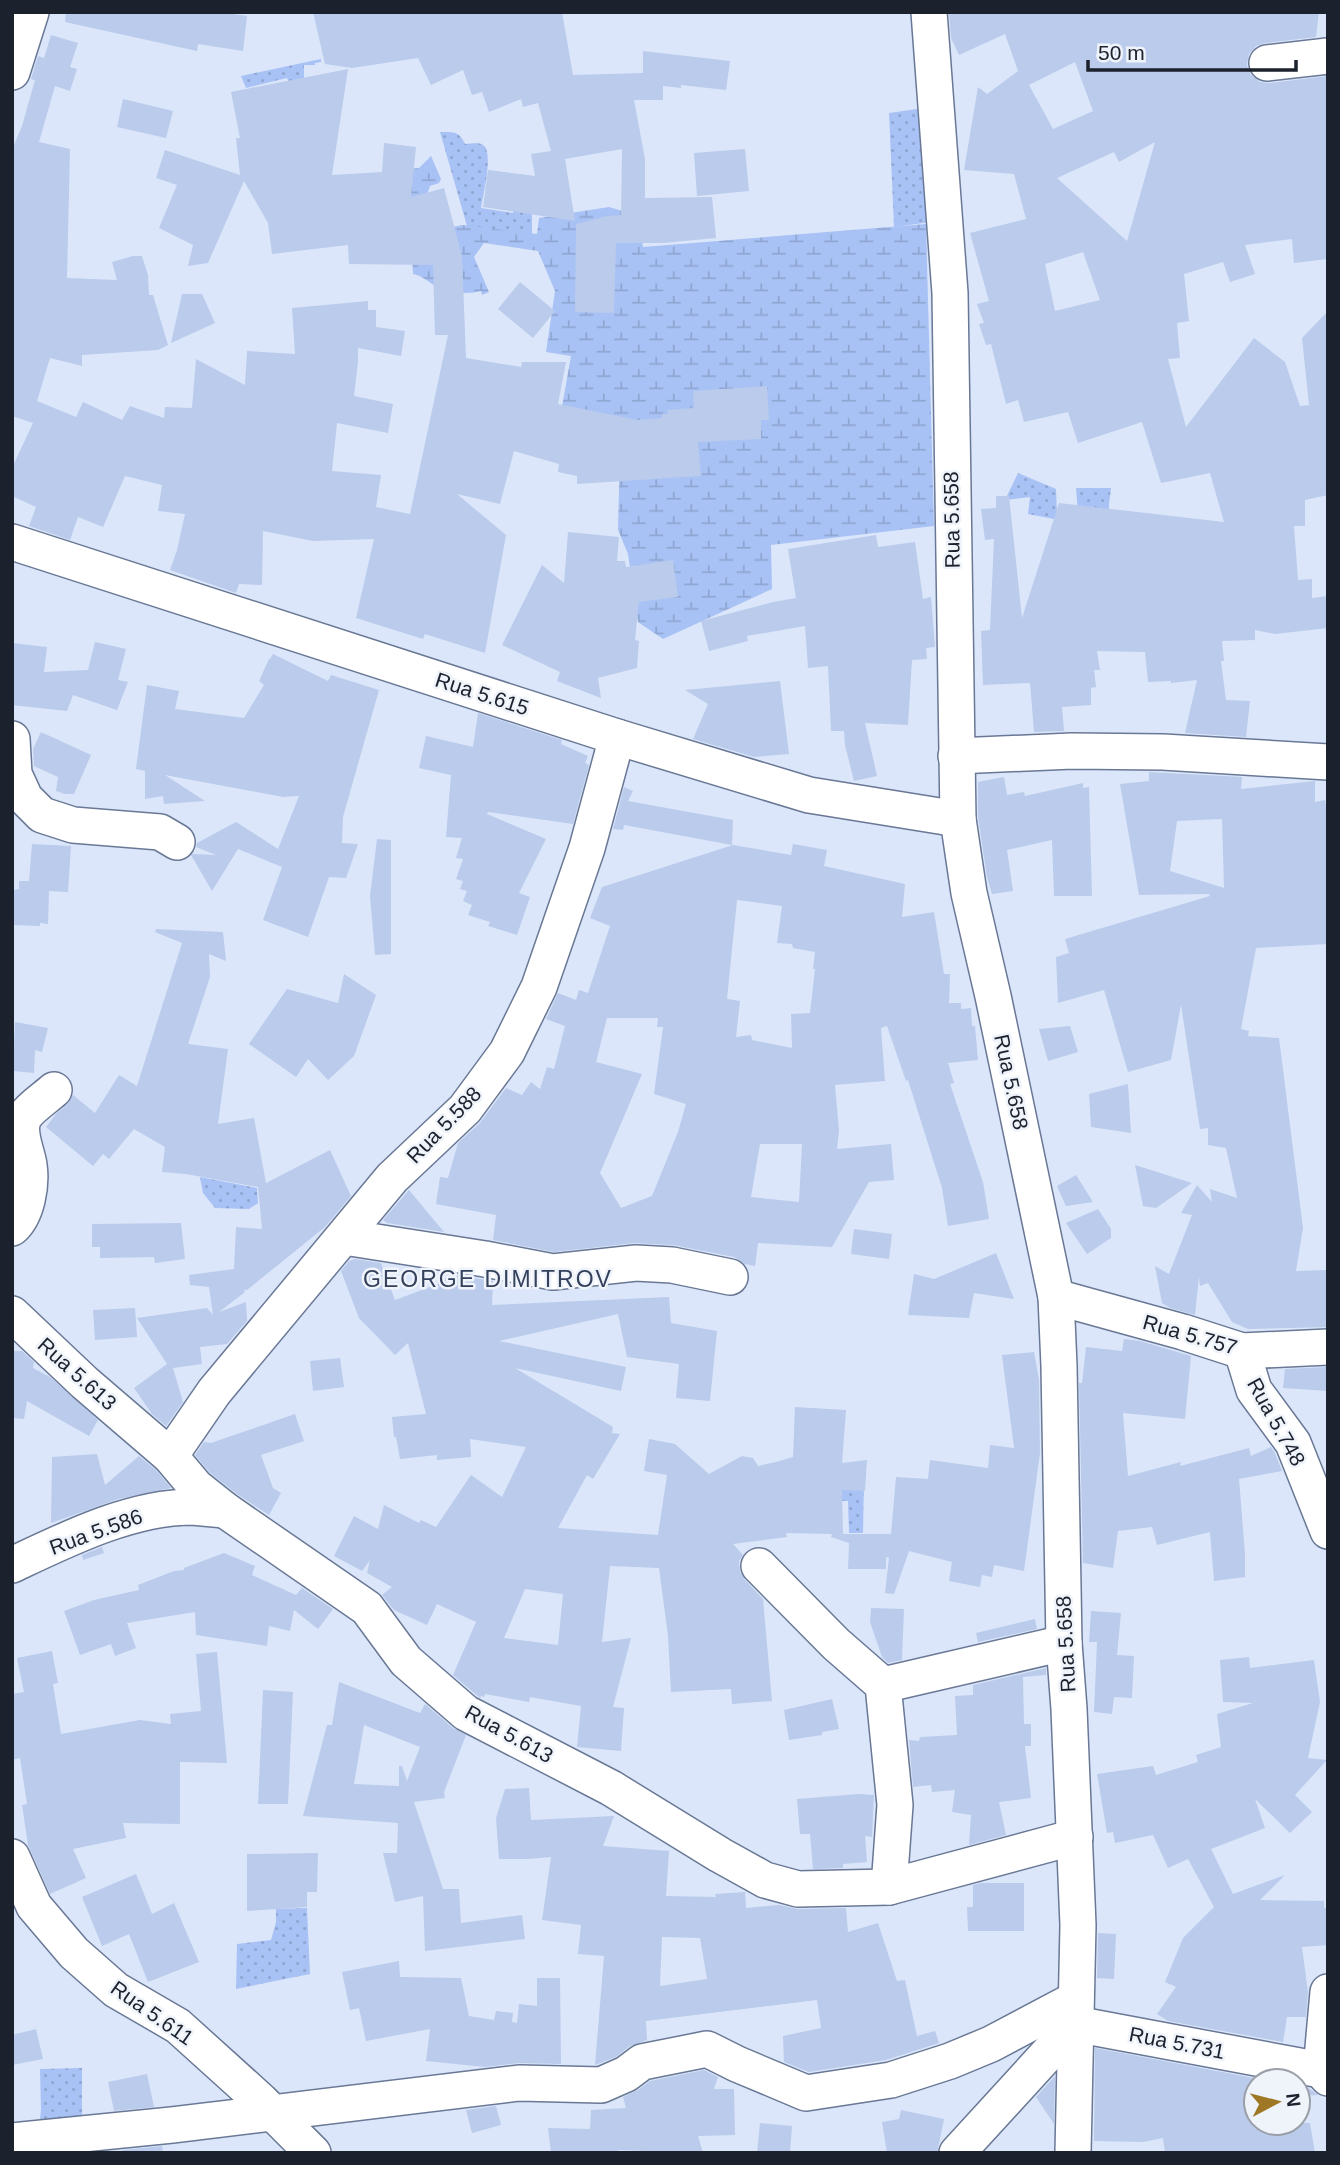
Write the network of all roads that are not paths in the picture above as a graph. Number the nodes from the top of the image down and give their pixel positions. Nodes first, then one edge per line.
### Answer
1 (31, 12) edge
2 (929, 12) edge
3 (1328, 56) edge
4 (1267, 63) dead end
5 (12, 72) edge
6 (12, 542) edge
7 (617, 737) junction
8 (12, 738) edge
9 (956, 756) junction
10 (1328, 762) edge
11 (958, 819) junction
12 (177, 842) dead end
13 (54, 1090) dead end
14 (12, 1228) edge
15 (344, 1237) junction
16 (730, 1277) dead end
17 (1056, 1297) junction
18 (12, 1314) edge
19 (1328, 1347) edge
20 (1242, 1351) junction
21 (170, 1456) junction
22 (225, 1510) junction
23 (1328, 1531) edge
24 (12, 1564) edge
25 (759, 1566) dead end
26 (1063, 1643) junction
27 (883, 1685) junction
28 (1075, 1837) junction
29 (12, 1857) edge
30 (889, 1887) junction
31 (1328, 1992) edge
32 (1076, 2011) junction
33 (1324, 2074) edge
34 (274, 2114) junction
35 (12, 2141) edge
36 (313, 2153) edge
37 (957, 2153) edge
38 (1073, 2153) edge

1 - 5 street
2 - 9 street, Rua 5.658
3 - 4 street
6 - 7 street, Rua 5.615
7 - 11 street, Rua 5.615
7 - 15 street, Rua 5.588
8 - 12 street
9 - 10 street
9 - 11 street, Rua 5.658
11 - 17 street, Rua 5.658
13 - 14 street
15 - 16 street
15 - 21 street, Rua 5.588
17 - 20 street, Rua 5.757
17 - 26 street, Rua 5.658
18 - 21 street, Rua 5.613
19 - 20 street, Rua 5.757
20 - 23 street, Rua 5.748
21 - 22 street, Rua 5.613
22 - 24 street, Rua 5.586
22 - 30 street, Rua 5.613
25 - 27 street
26 - 27 street
26 - 28 street, Rua 5.658
27 - 30 street
28 - 30 street, Rua 5.613
28 - 32 street, Rua 5.658
29 - 34 street, Rua 5.611
31 - 33 street
32 - 33 street, Rua 5.731
32 - 34 street
32 - 37 street
32 - 38 street, Rua 5.658
34 - 35 street
34 - 36 street, Rua 5.611

